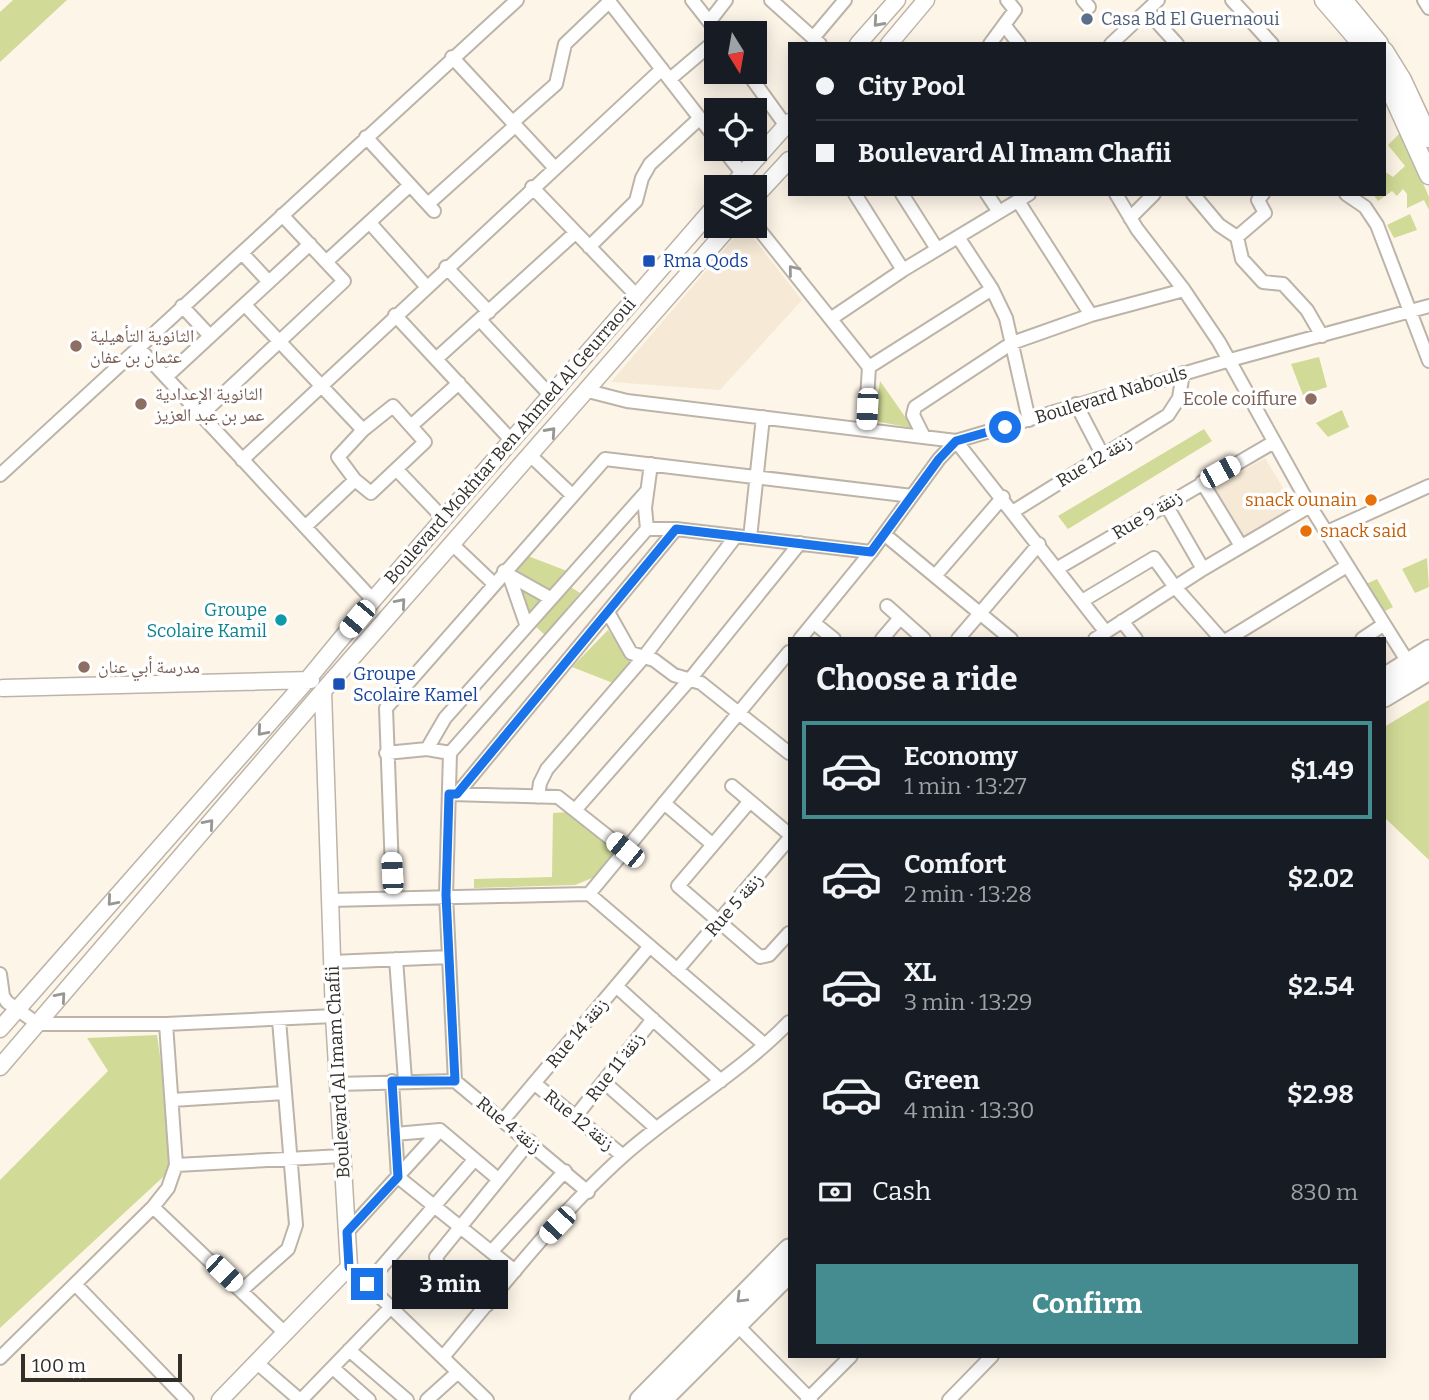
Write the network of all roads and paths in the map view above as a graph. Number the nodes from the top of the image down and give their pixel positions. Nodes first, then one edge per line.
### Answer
1 (517, 0) edge
2 (692, 0) edge
3 (726, 0) edge
4 (771, 0) edge
5 (794, 0) edge
6 (845, 0) edge
7 (897, 0) edge
8 (926, 0) edge
9 (1007, 0) edge
10 (1158, 0) edge
11 (1233, 0) edge
12 (1424, 0) edge
13 (608, 1) edge
14 (1340, 3) edge
15 (1429, 7) edge
16 (1147, 11) junction
17 (784, 12) junction
18 (708, 21) edge
19 (710, 21) edge
20 (1005, 26) junction
21 (817, 41) edge
22 (861, 42) edge
23 (891, 42) edge
24 (992, 42) edge
25 (1017, 42) edge
26 (1113, 42) edge
27 (1175, 42) edge
28 (1270, 42) edge
29 (1361, 42) edge
30 (1377, 42) edge
31 (704, 48) edge
32 (1386, 55) edge
33 (452, 57) junction
34 (666, 74) junction
35 (1386, 78) edge
36 (756, 84) edge
37 (700, 118) junction
38 (1420, 120) edge
39 (704, 123) edge
40 (514, 124) junction
41 (787, 124) edge
42 (366, 136) junction
43 (1429, 138) edge
44 (732, 161) edge
45 (788, 161) edge
46 (554, 167) junction
47 (743, 175) edge
48 (760, 175) edge
49 (1429, 175) edge
50 (767, 177) edge
51 (410, 185) junction
52 (532, 187) junction
53 (856, 196) edge
54 (903, 196) edge
55 (988, 196) edge
56 (1117, 196) edge
57 (1152, 196) edge
58 (1195, 196) edge
59 (1261, 196) edge
60 (1350, 196) edge
61 (1023, 197) edge
62 (999, 212) junction
63 (282, 215) junction
64 (704, 218) edge
65 (1129, 218) junction
66 (369, 223) junction
67 (575, 233) junction
68 (958, 237) junction
69 (1237, 237) junction
70 (720, 238) edge
71 (766, 238) edge
72 (310, 244) junction
73 (589, 247) junction
74 (937, 249) junction
75 (242, 253) junction
76 (327, 261) junction
77 (446, 267) junction
78 (902, 270) junction
79 (269, 282) junction
80 (426, 286) junction
81 (992, 289) junction
82 (1184, 290) junction
83 (636, 295) junction
84 (245, 304) junction
85 (182, 306) junction
86 (1429, 306) edge
87 (1411, 312) junction
88 (395, 315) junction
89 (1091, 315) junction
90 (485, 316) junction
91 (832, 318) junction
92 (211, 336) junction
93 (1322, 336) junction
94 (279, 341) junction
95 (1012, 343) junction
96 (138, 347) junction
97 (436, 359) junction
98 (1230, 360) junction
99 (1429, 361) edge
100 (869, 367) junction
101 (1183, 373) junction
102 (166, 377) junction
103 (459, 383) junction
104 (320, 385) junction
105 (588, 391) junction
106 (551, 396) junction
107 (1076, 404) junction
108 (202, 414) junction
109 (763, 417) junction
110 (1029, 420) junction
111 (412, 425) junction
112 (363, 430) junction
113 (865, 430) junction
114 (924, 437) junction
115 (512, 441) junction
116 (956, 441) junction
117 (1274, 442) junction
118 (1102, 454) junction
119 (530, 455) junction
120 (242, 460) junction
121 (651, 464) junction
122 (398, 471) junction
123 (0, 475) edge
124 (757, 477) junction
125 (355, 480) junction
126 (1202, 482) junction
127 (1429, 486) edge
128 (646, 492) junction
129 (572, 495) junction
130 (912, 496) junction
131 (1003, 497) junction
132 (1165, 503) junction
133 (1310, 506) junction
134 (1014, 511) junction
135 (444, 519) junction
136 (305, 527) junction
137 (647, 529) junction
138 (676, 529) junction
139 (1327, 532) junction
140 (884, 534) junction
141 (743, 537) junction
142 (800, 543) junction
143 (452, 544) junction
144 (1039, 544) junction
145 (1241, 546) junction
146 (871, 552) junction
147 (1348, 566) junction
148 (1058, 568) junction
149 (1203, 569) junction
150 (507, 573) junction
151 (935, 576) junction
152 (493, 583) junction
153 (1175, 587) junction
154 (551, 598) junction
155 (373, 600) junction
156 (1082, 601) junction
157 (887, 606) dead end
158 (980, 613) junction
159 (609, 614) junction
160 (900, 618) junction
161 (1122, 621) junction
162 (814, 622) junction
163 (526, 624) junction
164 (1383, 625) junction
165 (1100, 635) edge
166 (802, 637) edge
167 (832, 637) edge
168 (884, 637) edge
169 (922, 637) edge
170 (960, 637) edge
171 (1009, 637) edge
172 (1134, 637) edge
173 (1220, 637) edge
174 (1231, 637) edge
175 (1365, 637) edge
176 (1429, 650) edge
177 (788, 653) edge
178 (643, 658) junction
179 (1418, 670) edge
180 (691, 678) junction
181 (1386, 678) edge
182 (307, 680) junction
183 (1, 688) edge
184 (323, 691) junction
185 (1386, 695) edge
186 (740, 712) junction
187 (427, 749) junction
188 (788, 752) edge
189 (386, 753) junction
190 (450, 753) junction
191 (732, 786) dead end
192 (453, 794) junction
193 (538, 797) junction
194 (750, 801) junction
195 (664, 803) junction
196 (576, 809) junction
197 (788, 833) edge
198 (788, 840) edge
199 (712, 844) junction
200 (625, 850) junction
201 (589, 894) junction
202 (446, 895) junction
203 (393, 897) junction
204 (330, 900) junction
205 (719, 922) junction
206 (788, 934) edge
207 (650, 946) junction
208 (449, 957) junction
209 (396, 959) junction
210 (332, 962) junction
211 (677, 970) junction
212 (0, 974) edge
213 (615, 986) junction
214 (16, 1010) junction
215 (334, 1016) junction
216 (653, 1019) junction
217 (279, 1020) junction
218 (788, 1022) edge
219 (38, 1024) junction
220 (166, 1024) junction
221 (0, 1029) edge
222 (0, 1036) edge
223 (765, 1045) junction
224 (15, 1049) junction
225 (0, 1067) edge
226 (399, 1081) junction
227 (455, 1081) junction
228 (722, 1081) junction
229 (604, 1082) junction
230 (534, 1083) junction
231 (337, 1084) junction
232 (284, 1093) junction
233 (172, 1100) junction
234 (576, 1116) junction
235 (503, 1120) junction
236 (656, 1128) junction
237 (440, 1130) junction
238 (395, 1134) junction
239 (530, 1141) junction
240 (342, 1156) junction
241 (623, 1156) junction
242 (289, 1159) junction
243 (474, 1160) junction
244 (176, 1165) junction
245 (565, 1171) junction
246 (398, 1177) junction
247 (498, 1179) junction
248 (589, 1192) junction
249 (153, 1207) junction
250 (435, 1208) junction
251 (461, 1226) junction
252 (347, 1232) junction
253 (492, 1251) junction
254 (788, 1251) edge
255 (349, 1267) junction
256 (515, 1271) junction
257 (788, 1274) edge
258 (75, 1284) junction
259 (367, 1284) junction
260 (242, 1290) junction
261 (487, 1305) junction
262 (391, 1307) junction
263 (737, 1325) junction
264 (285, 1333) junction
265 (349, 1350) junction
266 (443, 1357) junction
267 (0, 1358) edge
268 (849, 1358) edge
269 (990, 1358) edge
270 (256, 1362) junction
271 (333, 1368) junction
272 (458, 1372) junction
273 (809, 1399) edge
274 (187, 1400) edge
275 (220, 1400) edge
276 (300, 1400) edge
277 (369, 1400) edge
278 (407, 1400) edge
279 (426, 1400) edge
280 (487, 1400) edge
281 (640, 1400) edge
282 (662, 1400) edge
283 (949, 1400) edge

1 - 33 street
2 - 18 street
3 - 19 street
4 - 17 street
5 - 17 street
6 - 21 street
7 -> 22 street
8 - 23 street
9 - 20 street
10 - 16 street
11 - 28 street
12 - 15 street
13 - 34 street
13 - 40 street
14 - 29 main road
14 - 30 main road
16 - 26 street
16 - 27 street
17 - 21 street
20 - 24 street
20 - 25 street
31 - 34 street
32 - 38 main road
33 - 40 street
33 - 42 street
34 - 37 street
34 - 46 street
35 - 38 main road
36 - 41 street
37 - 39 street
37 - 73 street
38 - 43 main road
38 - 49 main road
40 - 46 street
40 - 51 street
41 - 48 street
42 - 51 street
42 - 63 street
44 - 47 street
45 - 50 street
46 - 52 street
51 - 66 street
52 - 67 street
52 - 77 street
53 - 78 street
54 - 74 street
55 - 62 street
56 - 65 street
57 - 65 street
58 - 69 street
59 - 69 street
60 - 87 street
61 - 62 street
61 - 89 street
62 - 68 street
63 - 72 street
63 - 75 street
64 - 83 street, Boulevard Mokhtar Ben Ahmed Al Geurraoui
65 - 82 street
66 - 76 street
66 - 80 street
67 - 73 street
67 - 90 street
68 - 74 street
68 - 81 street
69 - 93 street
70 - 105 street, Boulevard Mokhtar Ben Ahmed Al Geurraoui
91 -> 71 street
72 - 76 street
72 - 79 street
73 - 83 street
74 - 78 street
75 - 79 street
75 - 85 street
76 - 94 street
77 - 80 street
77 - 90 street
78 - 91 street
79 - 84 street
80 - 88 street
81 - 95 street
81 - 100 street
82 - 89 street
82 - 98 street
83 - 106 street, Boulevard Mokhtar Ben Ahmed Al Geurraoui
84 - 92 street
84 - 94 street
85 - 92 street
85 - 96 street
86 - 87 street, Boulevard Nabouls
87 - 93 street, Boulevard Nabouls
87 - 99 street
88 - 97 street
88 - 104 street
89 - 95 street
90 - 97 street
90 - 106 street
91 - 100 street
92 - 102 street
93 - 98 street, Boulevard Nabouls
94 - 104 street
94 - 108 street
95 - 110 street
95 - 114 street
96 - 102 street
96 - 123 street
97 - 103 street
98 - 101 street, Boulevard Nabouls
98 - 117 street
100 - 113 street
101 - 107 street, Boulevard Nabouls
101 - 118 street, Rue 12 زنقة
102 - 108 street
103 - 111 street
103 - 115 street
104 - 112 street
104 - 120 street
105 - 109 street
119 -> 105 street, Boulevard Mokhtar Ben Ahmed Al Geurraoui
106 - 115 street, Boulevard Mokhtar Ben Ahmed Al Geurraoui
107 - 110 street, Boulevard Nabouls
107 - 118 street
108 - 120 street
109 - 113 street
109 - 124 street
110 - 116 street, Boulevard Nabouls
111 - 112 street
111 - 122 street
112 - 125 street
113 - 114 street
114 - 116 street
115 - 135 street, Boulevard Mokhtar Ben Ahmed Al Geurraoui
116 - 130 street
116 - 131 street
117 - 126 street, Rue 9 زنقة
117 - 133 street
118 - 134 street, Rue 12 زنقة
119 - 129 street
119 - 143 street, Boulevard Mokhtar Ben Ahmed Al Geurraoui
120 - 136 street
121 - 124 street
121 - 128 street
121 - 129 street
122 - 125 street
122 - 135 street
124 - 130 street
124 - 141 street
125 - 136 street
126 - 132 street, Rue 9 زنقة
126 - 145 street
127 - 139 street
128 - 137 street
128 - 154 street
129 - 150 street
130 - 140 street
131 - 134 street
131 - 151 street
132 - 148 street, Rue 9 زنقة
132 - 149 street
133 - 139 street
133 - 145 street
134 - 144 street
135 - 155 street, Boulevard Mokhtar Ben Ahmed Al Geurraoui
136 - 155 street
137 - 138 street
137 - 190 street
138 - 141 street
138 - 159 street
139 - 147 street
140 - 146 street
140 - 151 street
141 - 142 street
141 - 178 street
142 - 146 street
142 - 180 street
143 - 152 street
184 -> 143 street, Boulevard Mokhtar Ben Ahmed Al Geurraoui
144 - 148 street
144 - 158 street
145 - 149 street
146 - 162 street
147 - 164 street
147 - 174 street
148 - 156 street
149 - 153 street
150 - 152 street
150 - 154 street
150 - 163 street
151 - 158 street
152 - 189 street
153 - 156 street
153 - 161 street
153 - 173 street
154 - 163 street
155 - 182 street, Boulevard Mokhtar Ben Ahmed Al Geurraoui
156 - 165 street
157 - 160 street
158 - 170 street
158 - 171 street
159 - 178 street
159 - 192 street
160 - 168 street
160 - 169 street
161 - 165 street
161 - 172 street
162 - 166 street
162 - 167 street
163 - 187 street
164 - 175 street
164 - 179 street
176 - 179 main road
177 - 186 street
178 - 180 street
178 - 193 street
179 - 181 main road
179 - 185 main road
180 - 186 street
180 - 196 street
182 - 183 street
182 - 184 street
182 -> 214 street, Boulevard Mokhtar Ben Ahmed Al Geurraoui
184 - 204 street, Boulevard Al Imam Chafii
219 -> 184 street, Boulevard Mokhtar Ben Ahmed Al Geurraoui
186 - 188 street
186 - 195 street
187 - 189 street
187 - 190 street
189 - 203 street
190 - 192 street
191 - 194 street
192 - 193 street
192 - 202 street
193 - 196 street
194 - 197 street
194 - 199 street
195 - 199 street
195 - 200 street
196 - 200 street
198 - 205 street, Rue 5 زنقة
199 - 205 street
200 - 201 street
201 - 202 street
201 - 207 street
202 - 203 street
202 - 208 street
203 - 204 street
204 - 210 street, Boulevard Al Imam Chafii
205 - 206 street
205 - 211 street, Rue 5 زنقة
207 - 211 street
207 - 213 street, Rue 14 زنقة
208 - 209 street
208 - 227 street
209 - 210 street
209 - 226 street
210 - 215 street, Boulevard Al Imam Chafii
211 - 223 street
212 - 214 street
213 - 216 street
213 - 230 street, Rue 14 زنقة
214 - 219 street
214 - 221 street, Boulevard Mokhtar Ben Ahmed Al Geurraoui
215 - 217 street
215 - 231 street, Boulevard Al Imam Chafii
216 - 228 street
216 - 229 street, Rue 11 زنقة
217 - 220 street
217 - 232 street
218 - 223 street
219 - 220 street
219 - 224 street, Boulevard Mokhtar Ben Ahmed Al Geurraoui
220 - 233 street
222 - 224 street
223 - 228 street
224 - 225 street, Boulevard Mokhtar Ben Ahmed Al Geurraoui
226 - 227 street
226 - 231 street
226 - 238 street
227 - 235 street, Rue 4 زنقة
228 - 236 street
229 - 234 street, Rue 11 زنقة
229 - 236 street
230 - 234 street, Rue 12 زنقة
230 - 235 street, Rue 14 زنقة
231 - 240 street, Boulevard Al Imam Chafii
232 - 233 street
232 - 242 street
233 - 244 street
234 - 241 street, Rue 12 زنقة
235 - 239 street, Rue 4 زنقة
236 - 241 street
237 - 238 street
237 - 243 street
237 - 246 street
238 - 246 street
239 - 245 street, Rue 4 زنقة
239 - 247 street
240 - 242 street
240 - 252 street, Boulevard Al Imam Chafii
241 - 248 street
242 - 244 street
242 - 260 street
243 - 247 street
243 - 250 street
244 - 249 street
245 - 248 street, Rue 4 زنقة
245 - 253 street
246 - 250 street
246 - 252 street
247 - 251 street
248 - 256 street
249 - 258 street
249 - 260 street
250 - 251 street
250 - 259 street
251 - 253 street
251 - 261 street
252 - 255 street, Boulevard Al Imam Chafii
253 - 256 street
254 -> 281 main road
255 - 259 street
255 - 264 street
256 - 261 street
257 - 263 main road
258 - 267 street
258 - 274 street
259 - 262 street
260 - 264 street
261 - 266 street
262 - 265 street
262 - 266 street
263 - 273 street
263 - 282 main road
264 - 270 street
265 - 271 street
265 - 278 street
266 - 272 street
268 - 273 street
269 - 283 street
270 - 275 street
270 - 276 street
271 - 276 street
271 - 277 street
272 - 279 street
272 - 280 street

